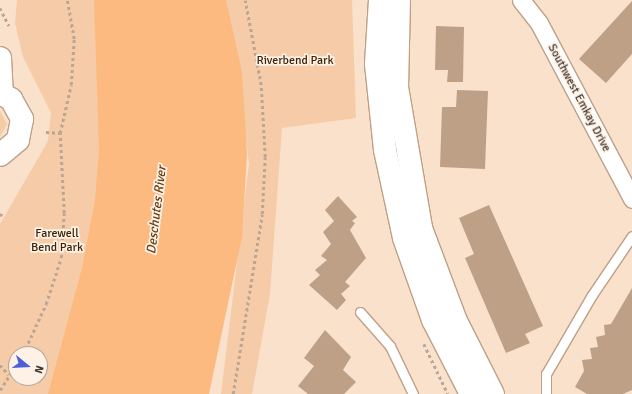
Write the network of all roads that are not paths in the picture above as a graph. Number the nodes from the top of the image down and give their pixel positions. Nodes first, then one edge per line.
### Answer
1 (380, 0) edge
2 (399, 0) edge
3 (521, 0) edge
4 (0, 58) edge
5 (1, 93) edge
6 (0, 157) edge
7 (632, 198) edge
8 (632, 236) edge
9 (360, 312) dead end
10 (413, 394) edge
11 (471, 394) edge
12 (493, 394) edge
13 (546, 394) edge

1 - 11 main road
2 - 12 main road
3 - 7 street, Southwest Emkay Drive
4 - 5 main road
5 - 6 main road
8 - 13 lane
9 - 10 lane

